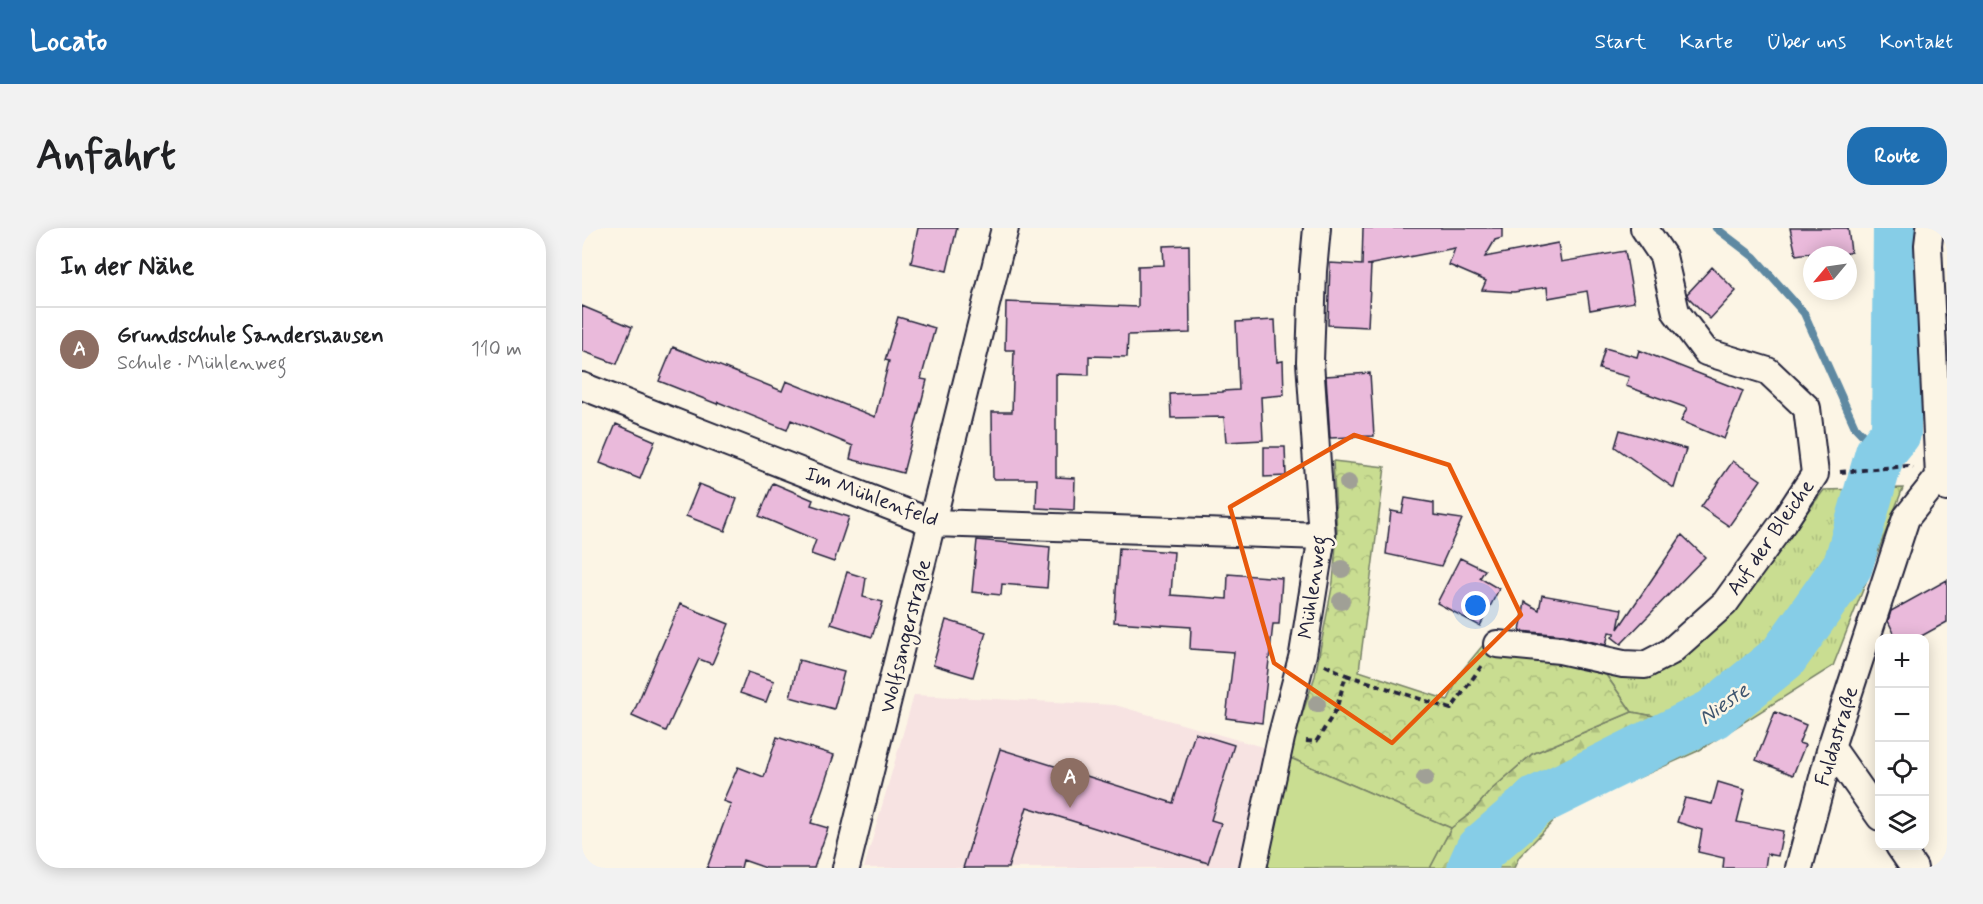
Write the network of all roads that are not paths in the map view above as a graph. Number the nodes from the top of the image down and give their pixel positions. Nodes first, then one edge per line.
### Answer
1 (1005, 228) edge
2 (1317, 228) edge
3 (1644, 228) edge
4 (1930, 228) edge
5 (582, 386) edge
6 (1943, 483) edge
7 (933, 523) junction
8 (1322, 536) junction
9 (1497, 644) road end
10 (1832, 747) junction
11 (1875, 810) edge
12 (1902, 850) edge
13 (846, 868) edge
14 (1253, 868) edge
15 (1799, 868) edge
16 (1914, 868) edge

1 - 7 street, Wolfsangerstraße
2 - 8 street, Mühlenweg
3 - 9 street, Auf der Bleiche
4 - 6 street
5 - 7 street, Im Mühlenfeld
6 - 10 street, Fuldastraße
7 - 8 street, Im Mühlenfeld
7 - 13 street, Wolfsangerstraße
8 - 14 street, Mühlenweg
10 - 11 street
10 - 15 street, Fuldastraße
12 - 16 street

